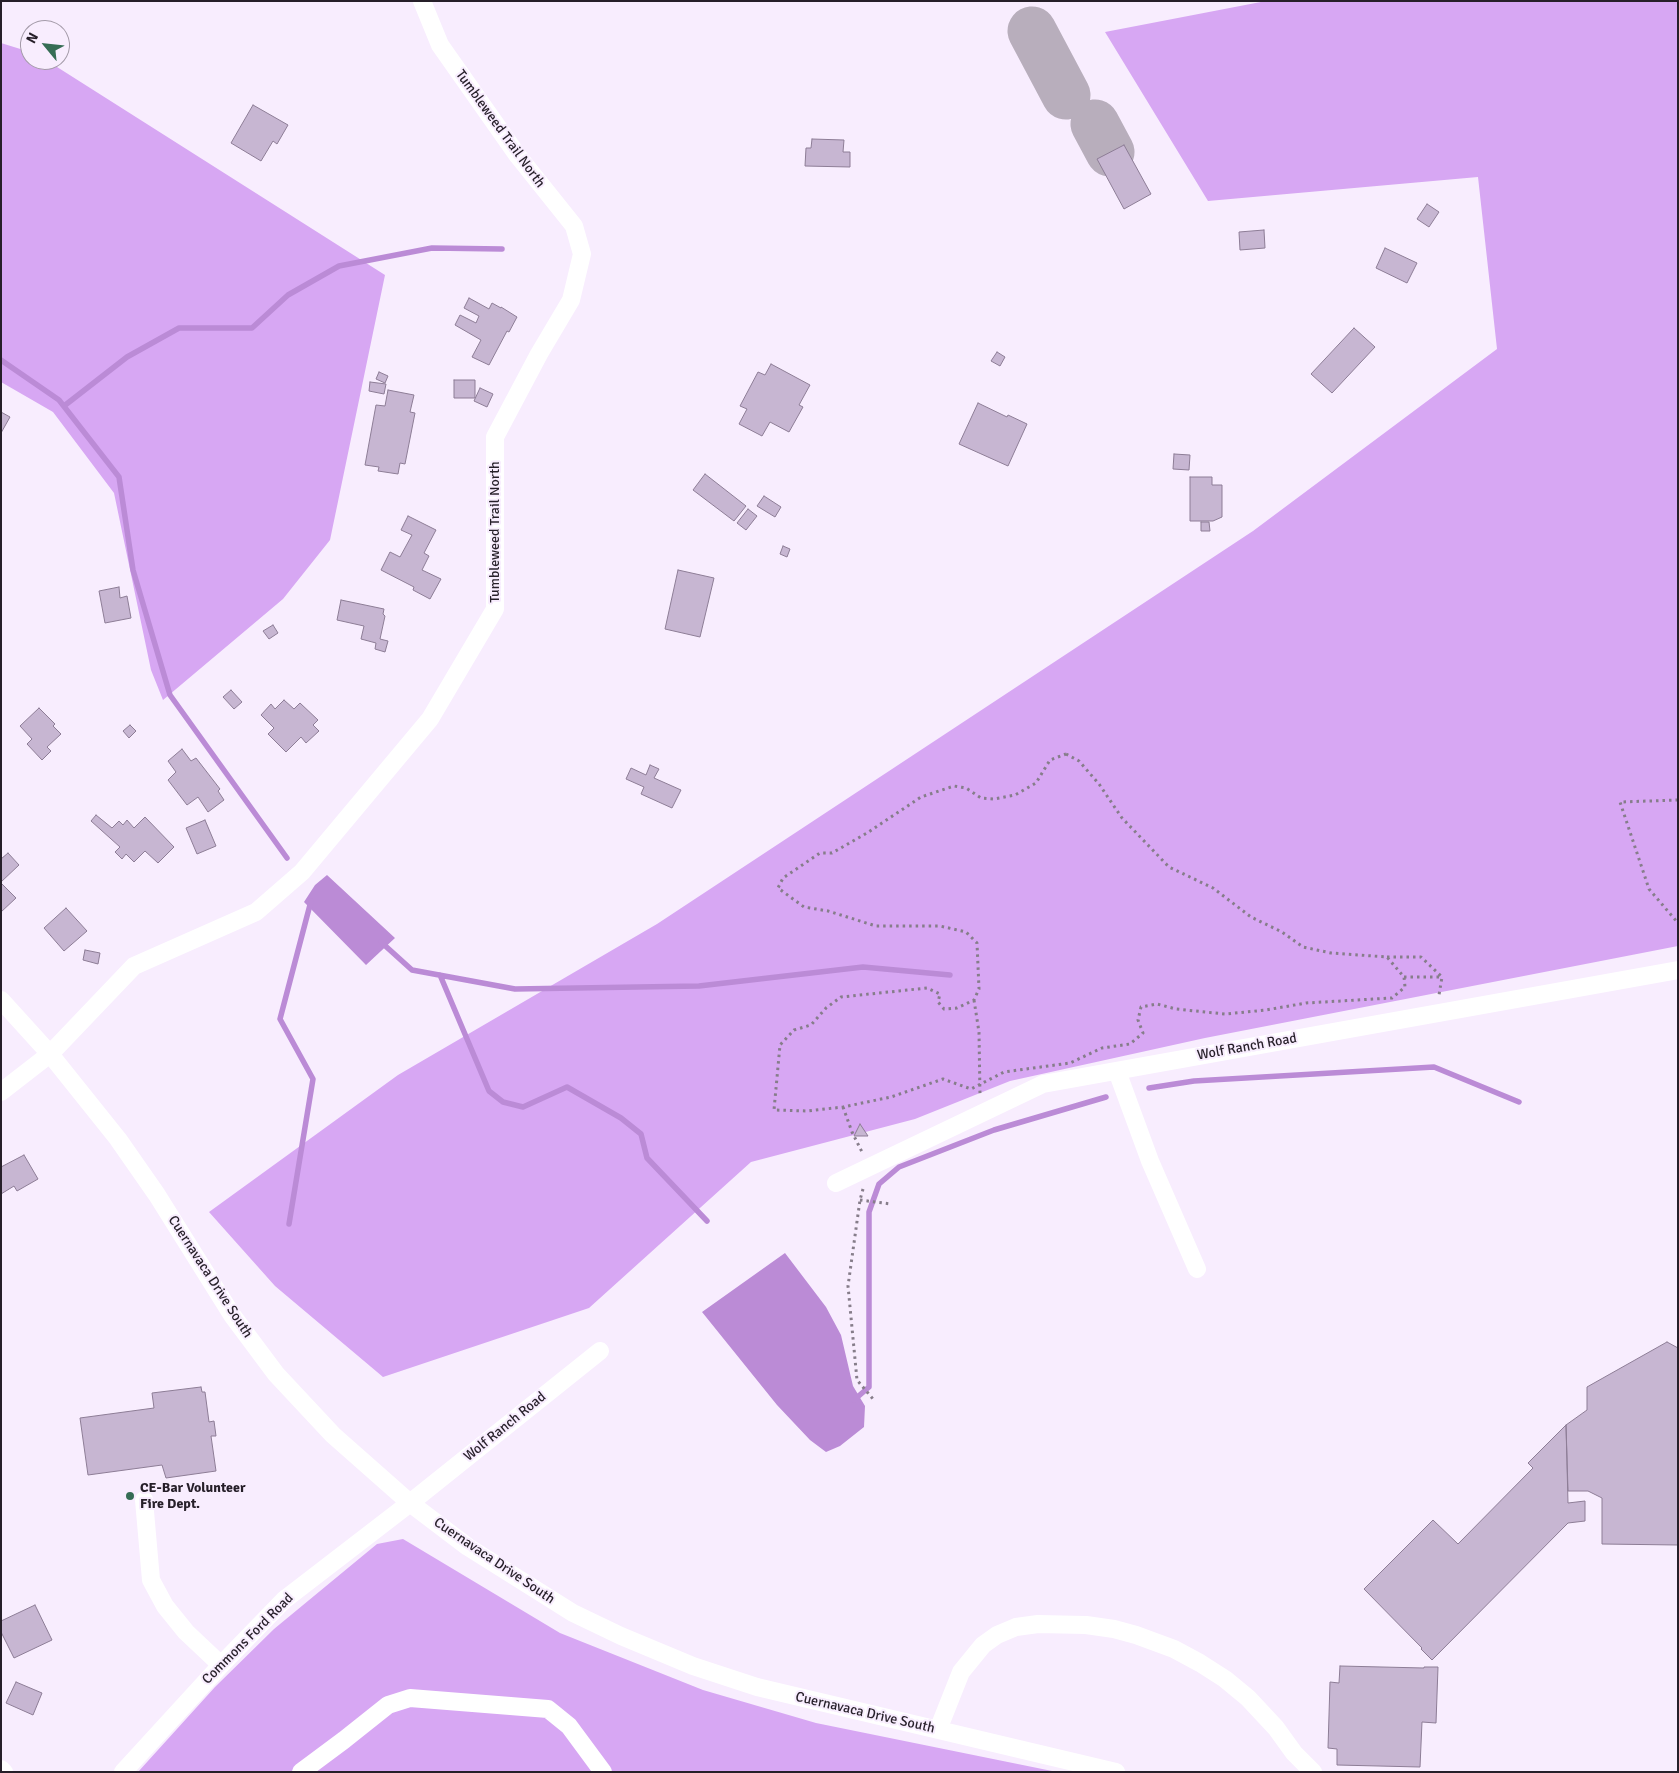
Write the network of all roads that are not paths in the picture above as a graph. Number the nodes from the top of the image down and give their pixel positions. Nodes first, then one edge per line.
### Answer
1 (422, 1) edge
2 (1678, 970) edge
3 (1, 1000) edge
4 (50, 1054) junction
5 (1117, 1071) junction
6 (1, 1092) edge
7 (836, 1183) dead end
8 (1197, 1269) dead end
9 (600, 1351) dead end
10 (144, 1500) dead end
11 (410, 1502) junction
12 (221, 1665) junction
13 (938, 1730) junction
14 (123, 1772) edge
15 (301, 1772) edge
16 (603, 1772) edge
17 (1116, 1772) edge
18 (1313, 1772) edge

1 - 4 street, Tumbleweed Trail North
2 - 5 street, Wolf Ranch Road
3 - 4 street, Cuernavaca Drive South
4 - 6 street, Tumbleweed Trail North
4 - 11 street, Cuernavaca Drive South
5 - 7 street, Wolf Ranch Road
5 - 8 street
9 - 11 street, Wolf Ranch Road
10 - 12 street
11 - 12 street, Commons Ford Road
11 - 13 street, Cuernavaca Drive South
12 - 14 street, Commons Ford Road
13 - 17 street, Cuernavaca Drive South
13 - 18 street
15 - 16 street

